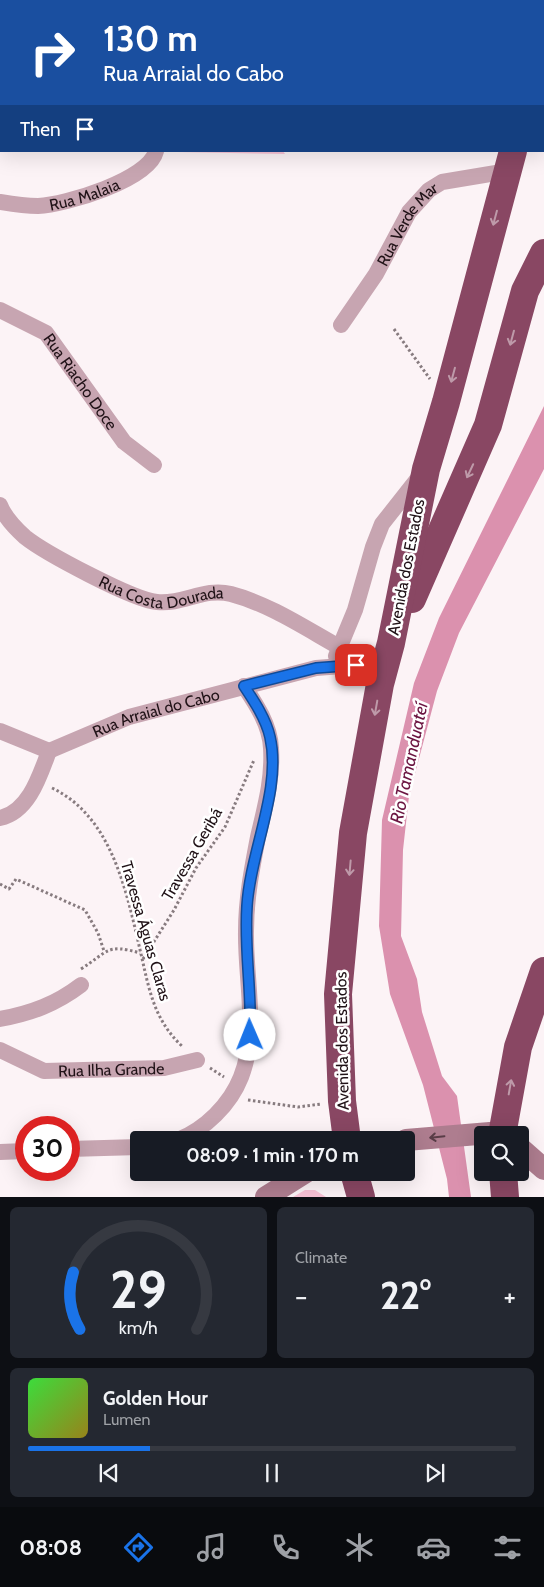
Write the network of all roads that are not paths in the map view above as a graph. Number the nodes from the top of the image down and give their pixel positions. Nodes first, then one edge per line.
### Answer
1 (156, 152) edge
2 (510, 161) edge
3 (0, 202) edge
4 (544, 253) edge
5 (0, 310) edge
6 (341, 325) dead end
7 (154, 465) dead end
8 (426, 469) junction
9 (0, 505) edge
10 (391, 643) junction
11 (340, 647) junction
12 (332, 665) junction
13 (383, 672) junction
14 (244, 686) junction
15 (0, 730) edge
16 (49, 751) junction
17 (0, 818) edge
18 (544, 971) edge
19 (81, 984) dead end
20 (0, 1019) edge
21 (0, 1050) edge
22 (197, 1060) road end
23 (508, 1126) edge
24 (192, 1131) edge
25 (346, 1131) edge
26 (474, 1135) edge
27 (415, 1139) edge
28 (130, 1146) edge
29 (80, 1149) edge
30 (15, 1151) edge
31 (0, 1152) edge
32 (529, 1156) edge
33 (544, 1169) edge
34 (292, 1181) edge
35 (357, 1181) edge
36 (504, 1181) edge
37 (266, 1197) edge
38 (361, 1197) edge
39 (505, 1197) edge

1 - 3 street, Rua Malaia
2 - 6 street, Rua Verde Mar
2 -> 8 highway, Avenida dos Estados
4 -> 10 highway
5 - 7 street, Rua Riacho Doce
8 - 10 highway, Avenida dos Estados
8 - 11 street
9 - 11 street, Rua Costa Dourada
10 - 13 highway, Avenida dos Estados
11 - 12 street
12 - 13 street, Rua Arraial do Cabo
12 - 14 street, Rua Arraial do Cabo
13 -> 25 highway, Avenida dos Estados
14 - 16 street, Rua Arraial do Cabo
14 - 24 street
15 - 16 street
16 - 17 street
23 -> 18 highway
19 - 20 street
21 - 22 street, Rua Ilha Grande
26 -> 27 main road
28 - 29 street
30 - 31 street
32 - 33 main road
34 - 37 main road
35 - 38 highway
36 - 39 highway

